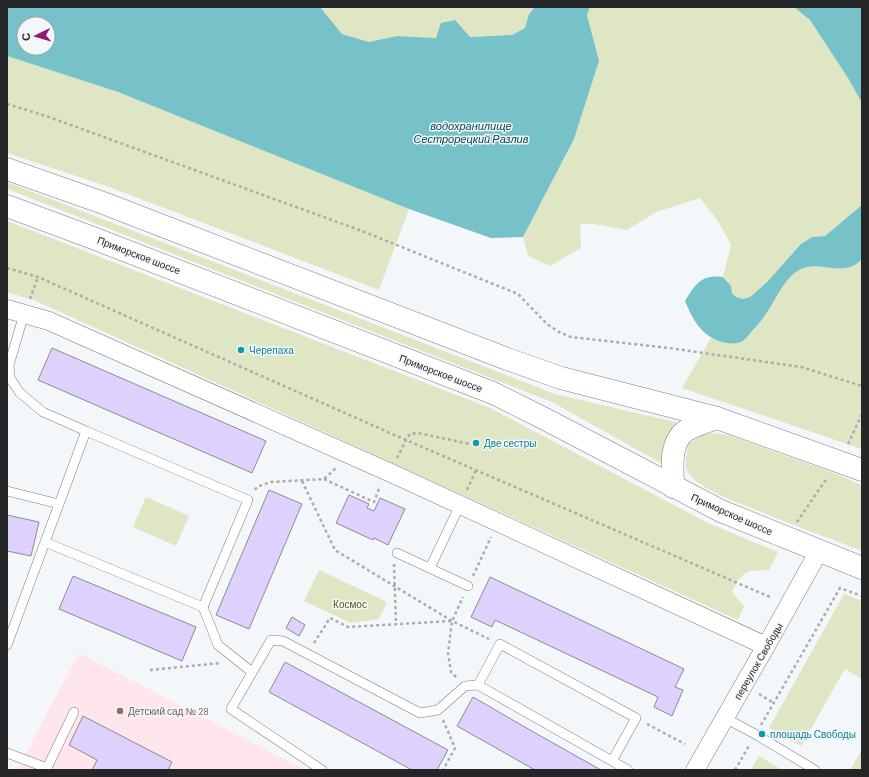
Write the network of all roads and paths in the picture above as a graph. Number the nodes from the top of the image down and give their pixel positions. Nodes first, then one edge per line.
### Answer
1 (7, 104) edge
2 (7, 169) edge
3 (7, 206) edge
4 (7, 268) edge
5 (38, 277) junction
6 (15, 312) edge
7 (862, 386) edge
8 (862, 414) edge
9 (716, 418) junction
10 (86, 431) junction
11 (406, 440) junction
12 (470, 444) dead end
13 (848, 444) dead end
14 (339, 466) dead end
15 (476, 470) junction
16 (862, 470) edge
17 (831, 472) dead end
18 (386, 478) junction
19 (324, 479) junction
20 (302, 481) junction
21 (673, 487) junction
22 (7, 491) edge
23 (248, 500) junction
24 (59, 504) junction
25 (460, 504) junction
26 (795, 526) dead end
27 (493, 533) dead end
28 (45, 542) junction
29 (819, 551) junction
30 (397, 553) joint
31 (430, 568) junction
32 (862, 568) edge
33 (395, 586) junction
34 (468, 586) junction
35 (862, 596) edge
36 (770, 597) dead end
37 (203, 606) junction
38 (452, 621) junction
39 (396, 624) junction
40 (500, 644) junction
41 (7, 645) edge
42 (766, 646) junction
43 (299, 649) junction
44 (239, 662) junction
45 (150, 670) dead end
46 (252, 672) junction
47 (478, 685) junction
48 (465, 686) junction
49 (757, 693) dead end
50 (774, 703) junction
51 (438, 710) junction
52 (74, 712) dead end
53 (636, 718) junction
54 (725, 718) junction
55 (755, 734) junction
56 (685, 744) dead end
57 (7, 753) edge
58 (612, 761) junction
59 (805, 768) edge
60 (46, 769) edge
61 (322, 770) edge
62 (443, 770) edge
63 (628, 770) edge
64 (695, 770) edge
65 (735, 770) edge
66 (815, 770) edge

1 - 7 path
2 - 9 highway
3 - 21 highway, Приморское шоссе
4 - 5 path
5 - 6 path
5 - 11 path
6 - 10 lane
6 - 18 street
8 - 13 path
9 - 16 highway
9 - 21 highway
10 - 23 lane
10 - 24 lane
11 - 12 path
11 - 15 path
11 - 18 path
14 - 19 path
15 - 25 path
15 - 36 path
17 - 26 path
18 - 19 path
18 - 25 street
19 - 20 path
20 - 23 path
20 - 33 path
21 - 29 highway, Приморское шоссе
22 - 24 lane
23 - 37 lane
24 - 28 lane
25 - 31 lane
25 - 42 street
27 - 34 path
28 - 37 lane
28 - 41 lane
29 - 32 highway, Приморское шоссе
29 - 42 street, переулок Свободы
30 - 31 lane
30 - 33 path
31 - 34 lane
33 - 38 path
33 - 39 path
34 - 38 path
35 - 50 path
37 - 44 lane
38 - 39 path
38 - 40 path
38 - 48 path
39 - 43 path
40 - 47 lane
40 - 53 lane
42 - 54 street, переулок Свободы
43 - 46 lane
43 - 51 lane
44 - 45 path
44 - 46 lane
46 - 61 lane
47 - 48 lane
47 - 58 lane
48 - 51 lane
49 - 50 path
50 - 55 path
51 - 62 path
52 - 60 lane
53 - 56 path
53 - 58 lane
54 - 55 lane
54 - 64 street, переулок Свободы
55 - 59 lane
55 - 65 path
57 - 60 lane
58 - 63 lane
59 - 66 lane

